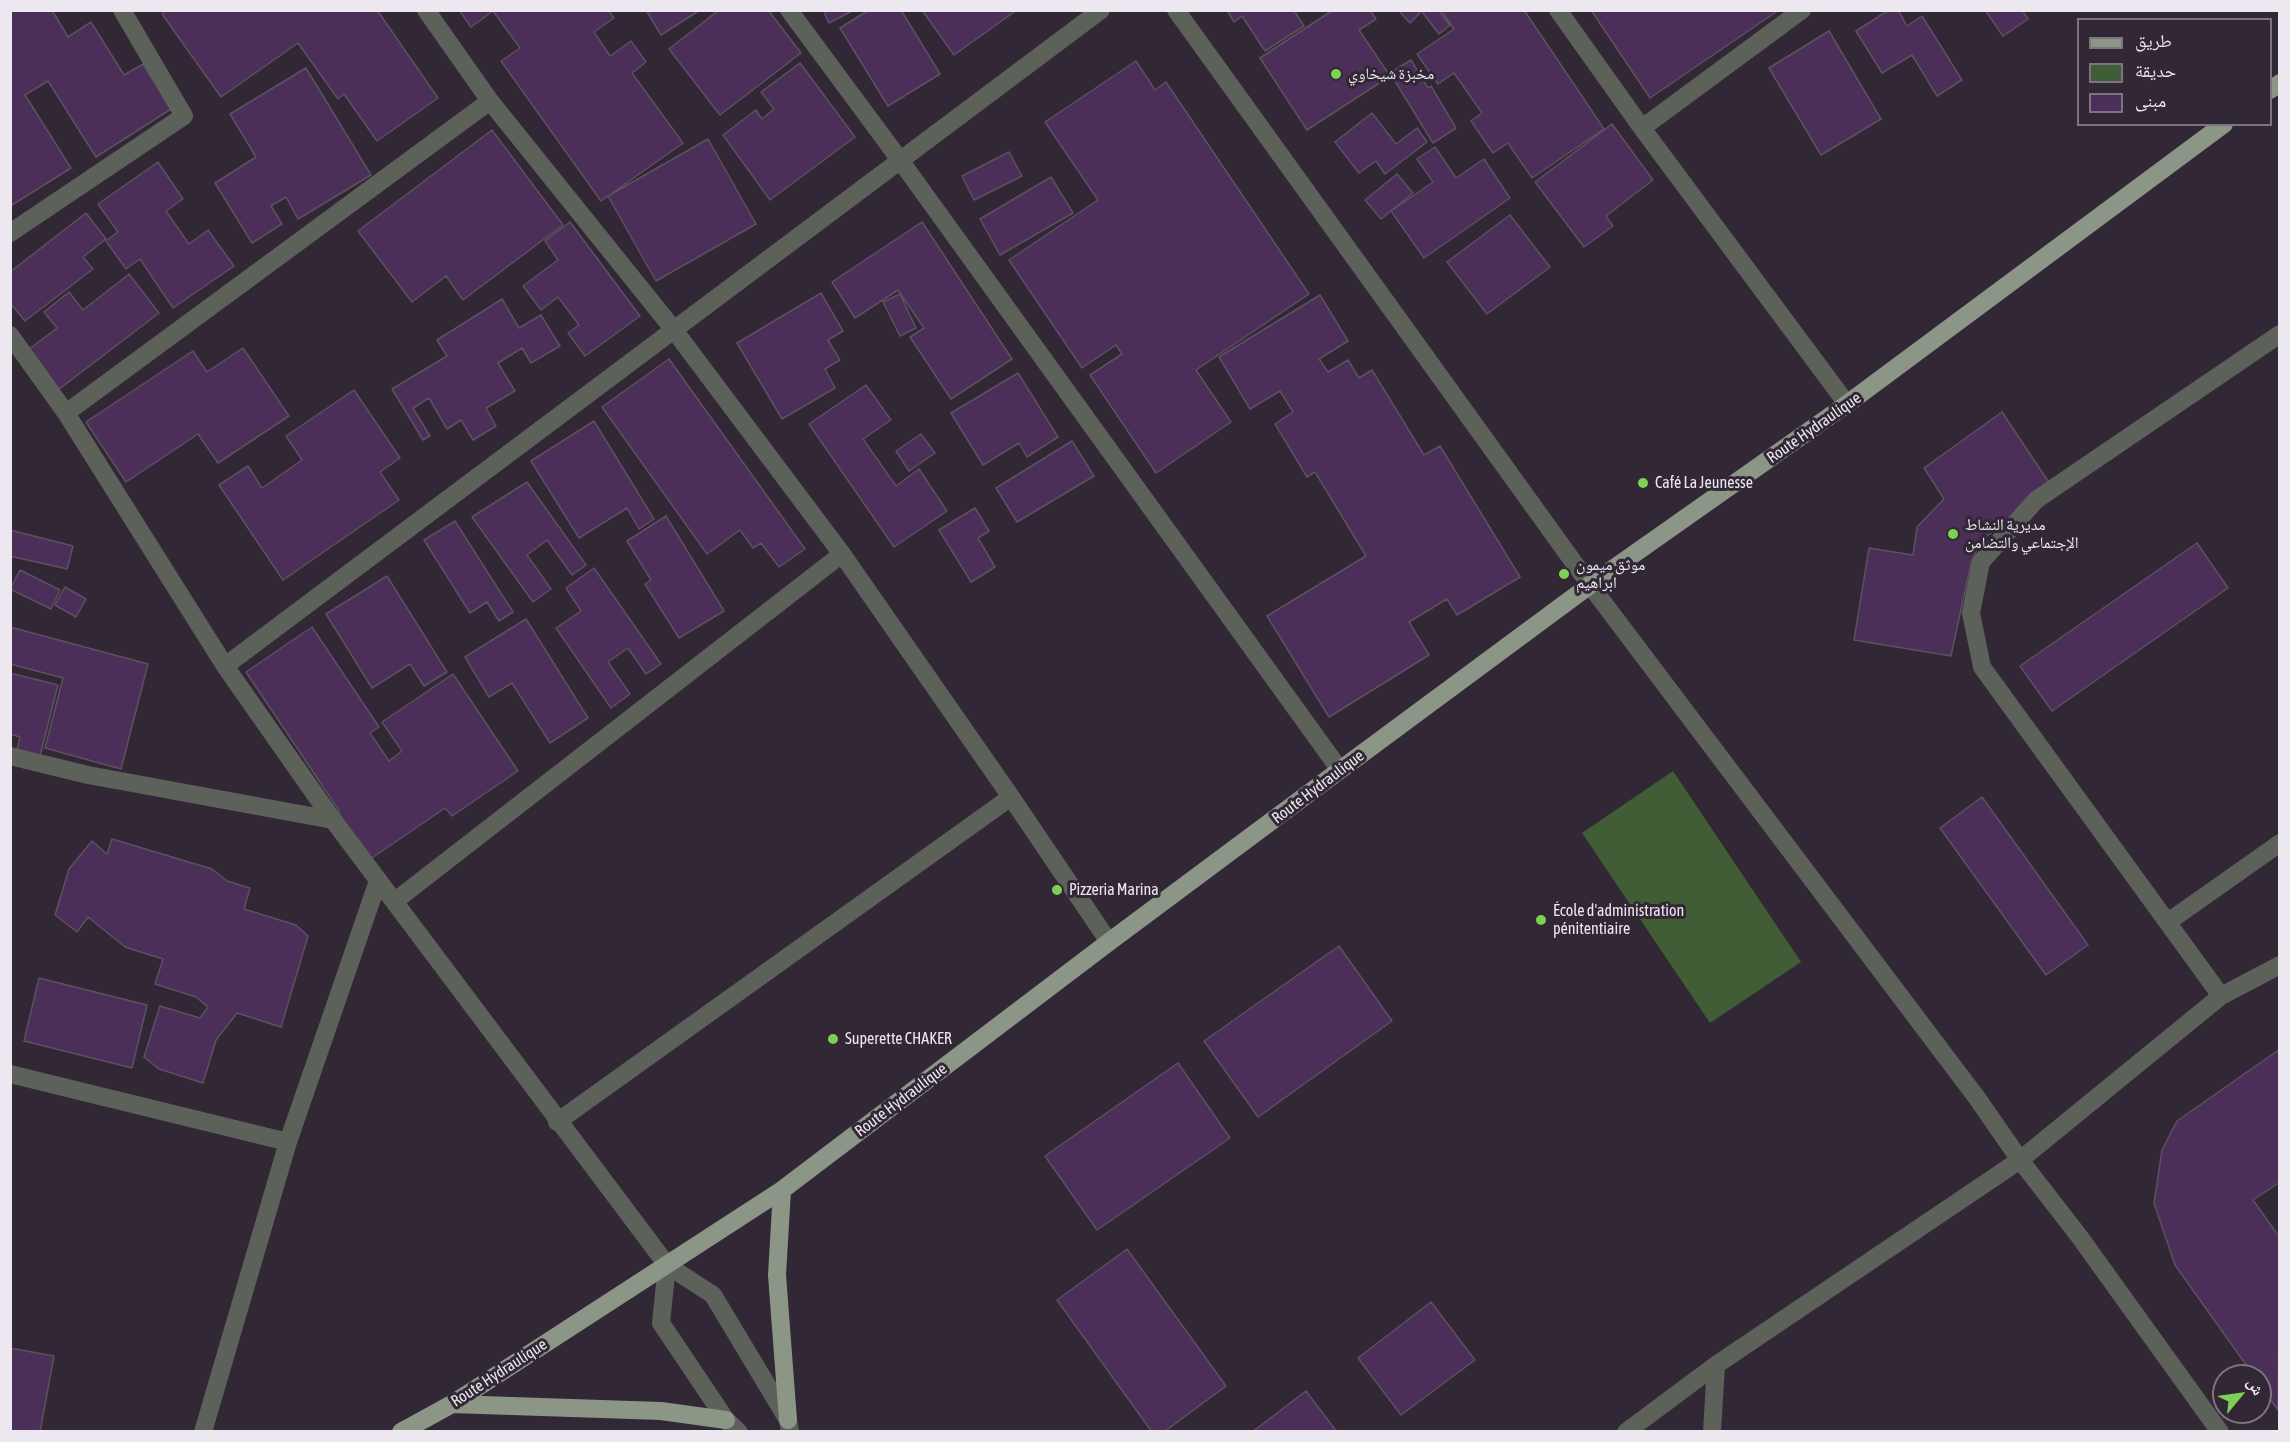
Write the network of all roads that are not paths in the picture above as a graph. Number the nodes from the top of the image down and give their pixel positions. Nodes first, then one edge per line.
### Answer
1 (122, 10) edge
2 (426, 10) edge
3 (789, 10) edge
4 (1101, 10) edge
5 (1176, 10) edge
6 (1558, 10) edge
7 (1802, 10) edge
8 (490, 100) junction
9 (2221, 126) edge
10 (1642, 128) junction
11 (900, 160) junction
12 (10, 233) edge
13 (674, 330) junction
14 (2280, 334) edge
15 (10, 335) edge
16 (1847, 404) junction
17 (66, 413) junction
18 (842, 554) junction
19 (1590, 585) junction
20 (225, 666) junction
21 (10, 756) edge
22 (1340, 770) junction
23 (1011, 796) junction
24 (333, 820) junction
25 (2280, 843) edge
26 (378, 881) junction
27 (395, 901) junction
28 (2168, 922) junction
29 (1109, 942) junction
30 (2280, 965) edge
31 (2221, 996) junction
32 (10, 1074) edge
33 (557, 1122) junction
34 (288, 1142) junction
35 (2020, 1160) junction
36 (782, 1190) junction
37 (667, 1265) junction
38 (1716, 1365) junction
39 (452, 1404) junction
40 (733, 1426) edge
41 (789, 1426) edge
42 (203, 1431) edge
43 (401, 1431) edge
44 (1626, 1431) edge
45 (1712, 1431) edge
46 (2220, 1431) edge

1 - 12 street
2 - 8 street
3 - 11 street
4 - 11 street
5 - 19 street
6 - 10 street
7 - 10 street
8 - 13 street
8 - 17 street
9 - 16 main road, Route Hydraulique
10 - 16 street
11 - 13 street
11 - 22 street
13 - 18 street
13 - 20 street
14 - 28 street
15 - 17 street
16 - 19 main road, Route Hydraulique
17 - 20 street
18 - 23 street
18 - 27 street
19 - 22 main road, Route Hydraulique
19 - 35 street
20 - 24 street
21 - 24 street
22 - 29 main road, Route Hydraulique
23 - 29 street
23 - 33 street
24 - 26 street
25 - 28 street
26 - 27 street
26 - 34 street
27 - 33 street
28 - 31 street
29 - 36 main road, Route Hydraulique
30 - 31 street
31 - 35 street
32 - 34 street
33 - 37 street
34 - 42 street
35 - 38 street
35 - 46 street
36 - 37 main road, Route Hydraulique
36 - 41 main road
37 - 39 main road, Route Hydraulique
37 - 40 street
37 - 41 street
38 - 44 street
38 - 45 street
39 - 40 main road
39 - 43 main road, Route Hydraulique

